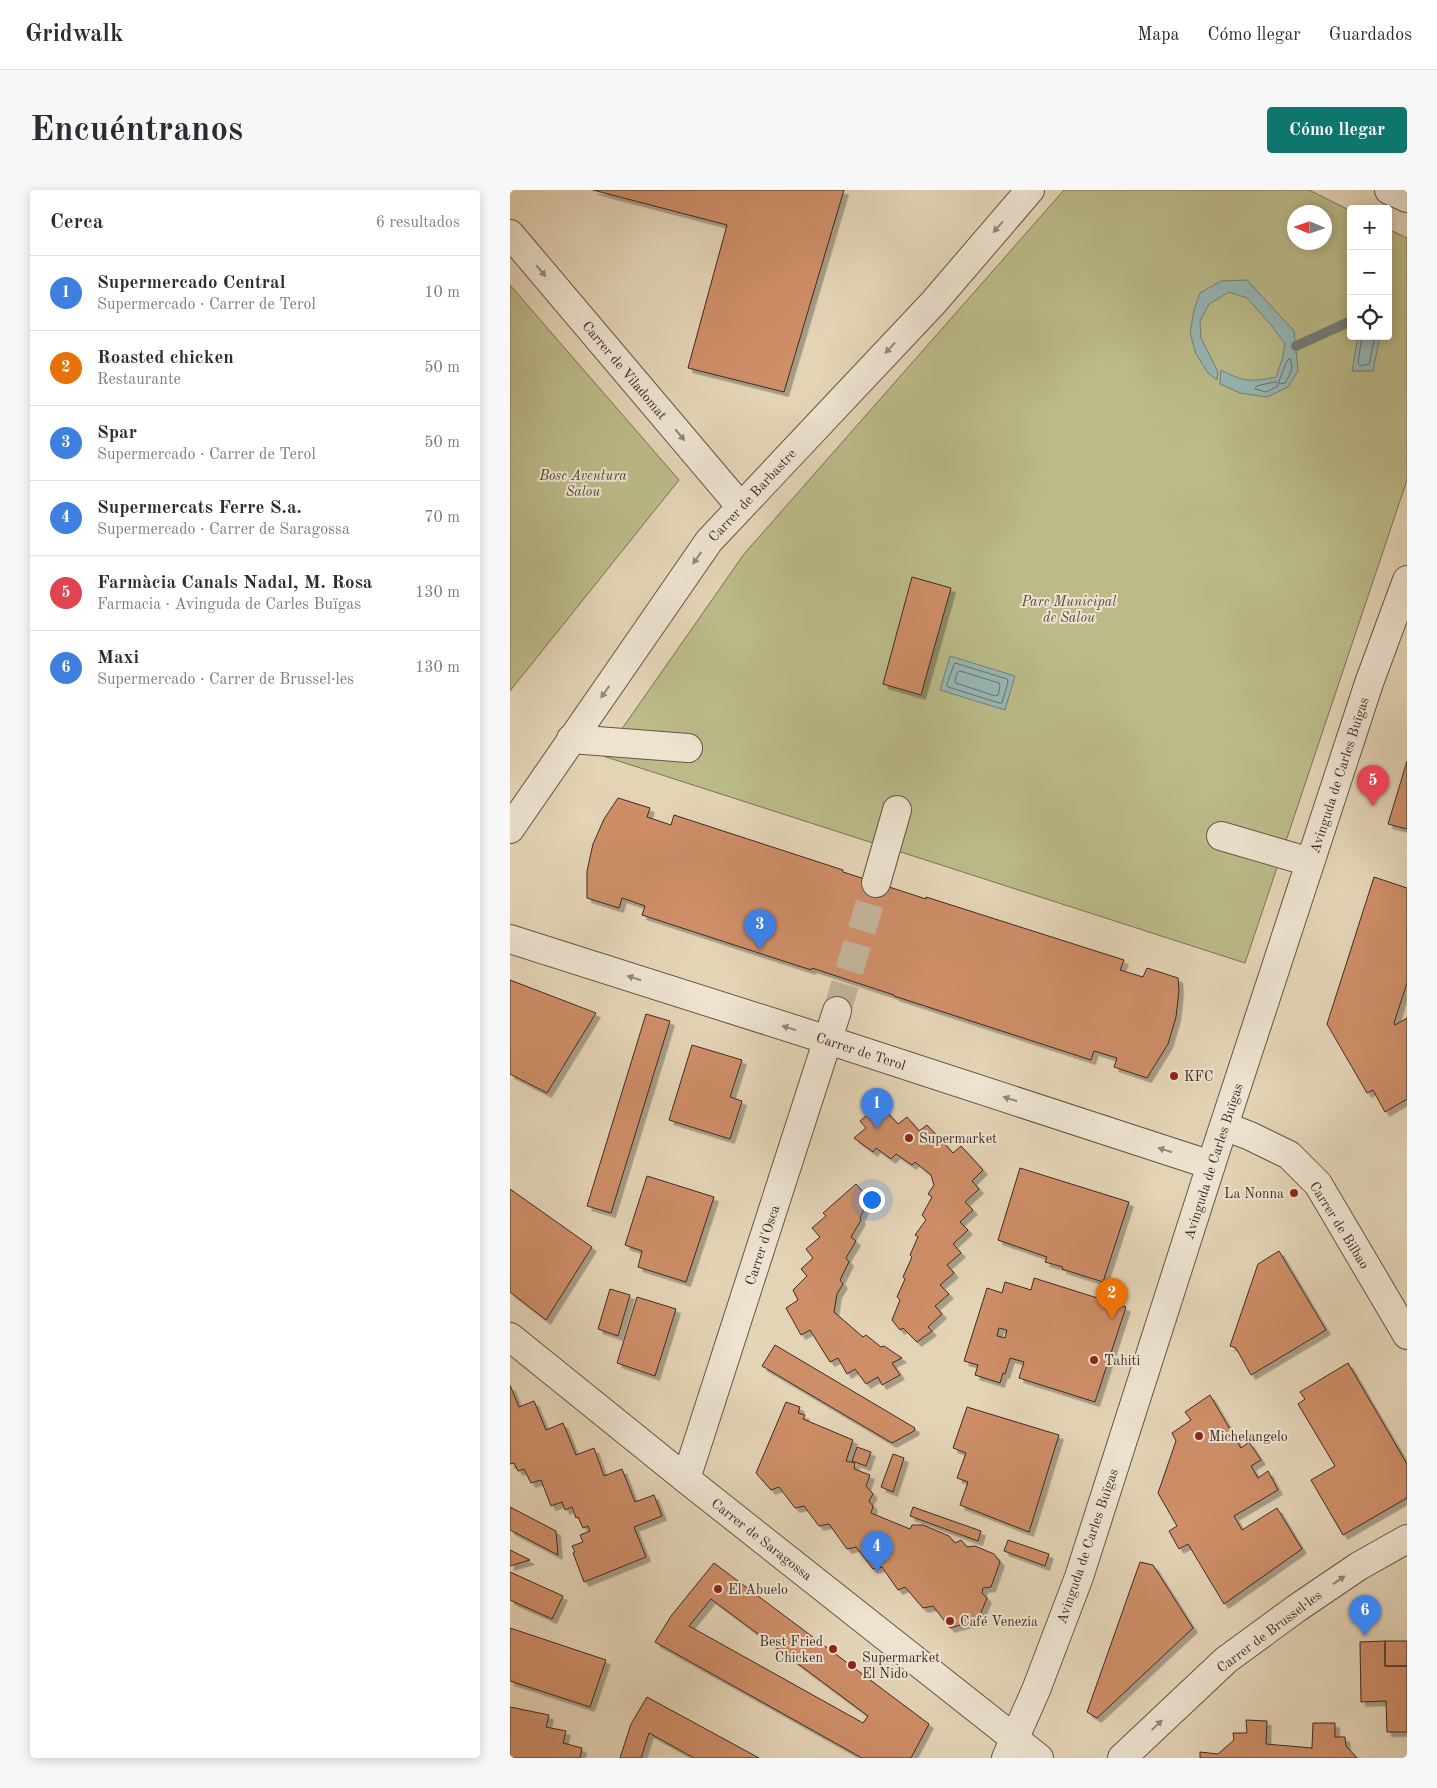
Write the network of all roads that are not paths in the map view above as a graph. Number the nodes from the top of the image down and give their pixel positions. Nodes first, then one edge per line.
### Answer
1 (1030, 190) edge
2 (1389, 190) edge
3 (1407, 198) edge
4 (510, 234) edge
5 (741, 507) junction
6 (1405, 594) edge
7 (571, 739) junction
8 (688, 748) dead end
9 (898, 810) dead end
10 (510, 828) edge
11 (1221, 836) dead end
12 (1310, 862) junction
13 (876, 883) tunnel mouth
14 (510, 939) edge
15 (837, 1011) tunnel mouth
16 (828, 1040) junction
17 (1224, 1126) junction
18 (1211, 1165) junction
19 (1407, 1335) edge
20 (510, 1337) edge
21 (686, 1479) junction
22 (1407, 1539) edge
23 (1010, 1749) edge
24 (1039, 1758) edge
25 (1122, 1758) edge

1 -> 5 street, Carrer de Barbastre
2 - 3 street
4 -> 5 street, Carrer de Viladomat
5 -> 7 street, Carrer de Barbastre
6 - 12 street, Avinguda de Carles Buïgas
7 - 8 street
7 - 10 street, Carrer de Barbastre
9 - 13 street
11 - 12 street
12 - 17 street, Avinguda de Carles Buïgas
16 -> 14 street, Carrer de Terol
15 - 16 street, Carrer d'Osca
18 -> 16 street, Carrer de Terol
16 - 21 street, Carrer d'Osca
17 - 18 street, Avinguda de Carles Buïgas
17 - 19 street, Carrer de Bilbao
18 - 23 street, Avinguda de Carles Buïgas
20 - 21 street, Carrer de Saragossa
21 - 23 street, Carrer de Saragossa
25 -> 22 street, Carrer de Brussel·les
23 - 24 street, Carrer de Saragossa

